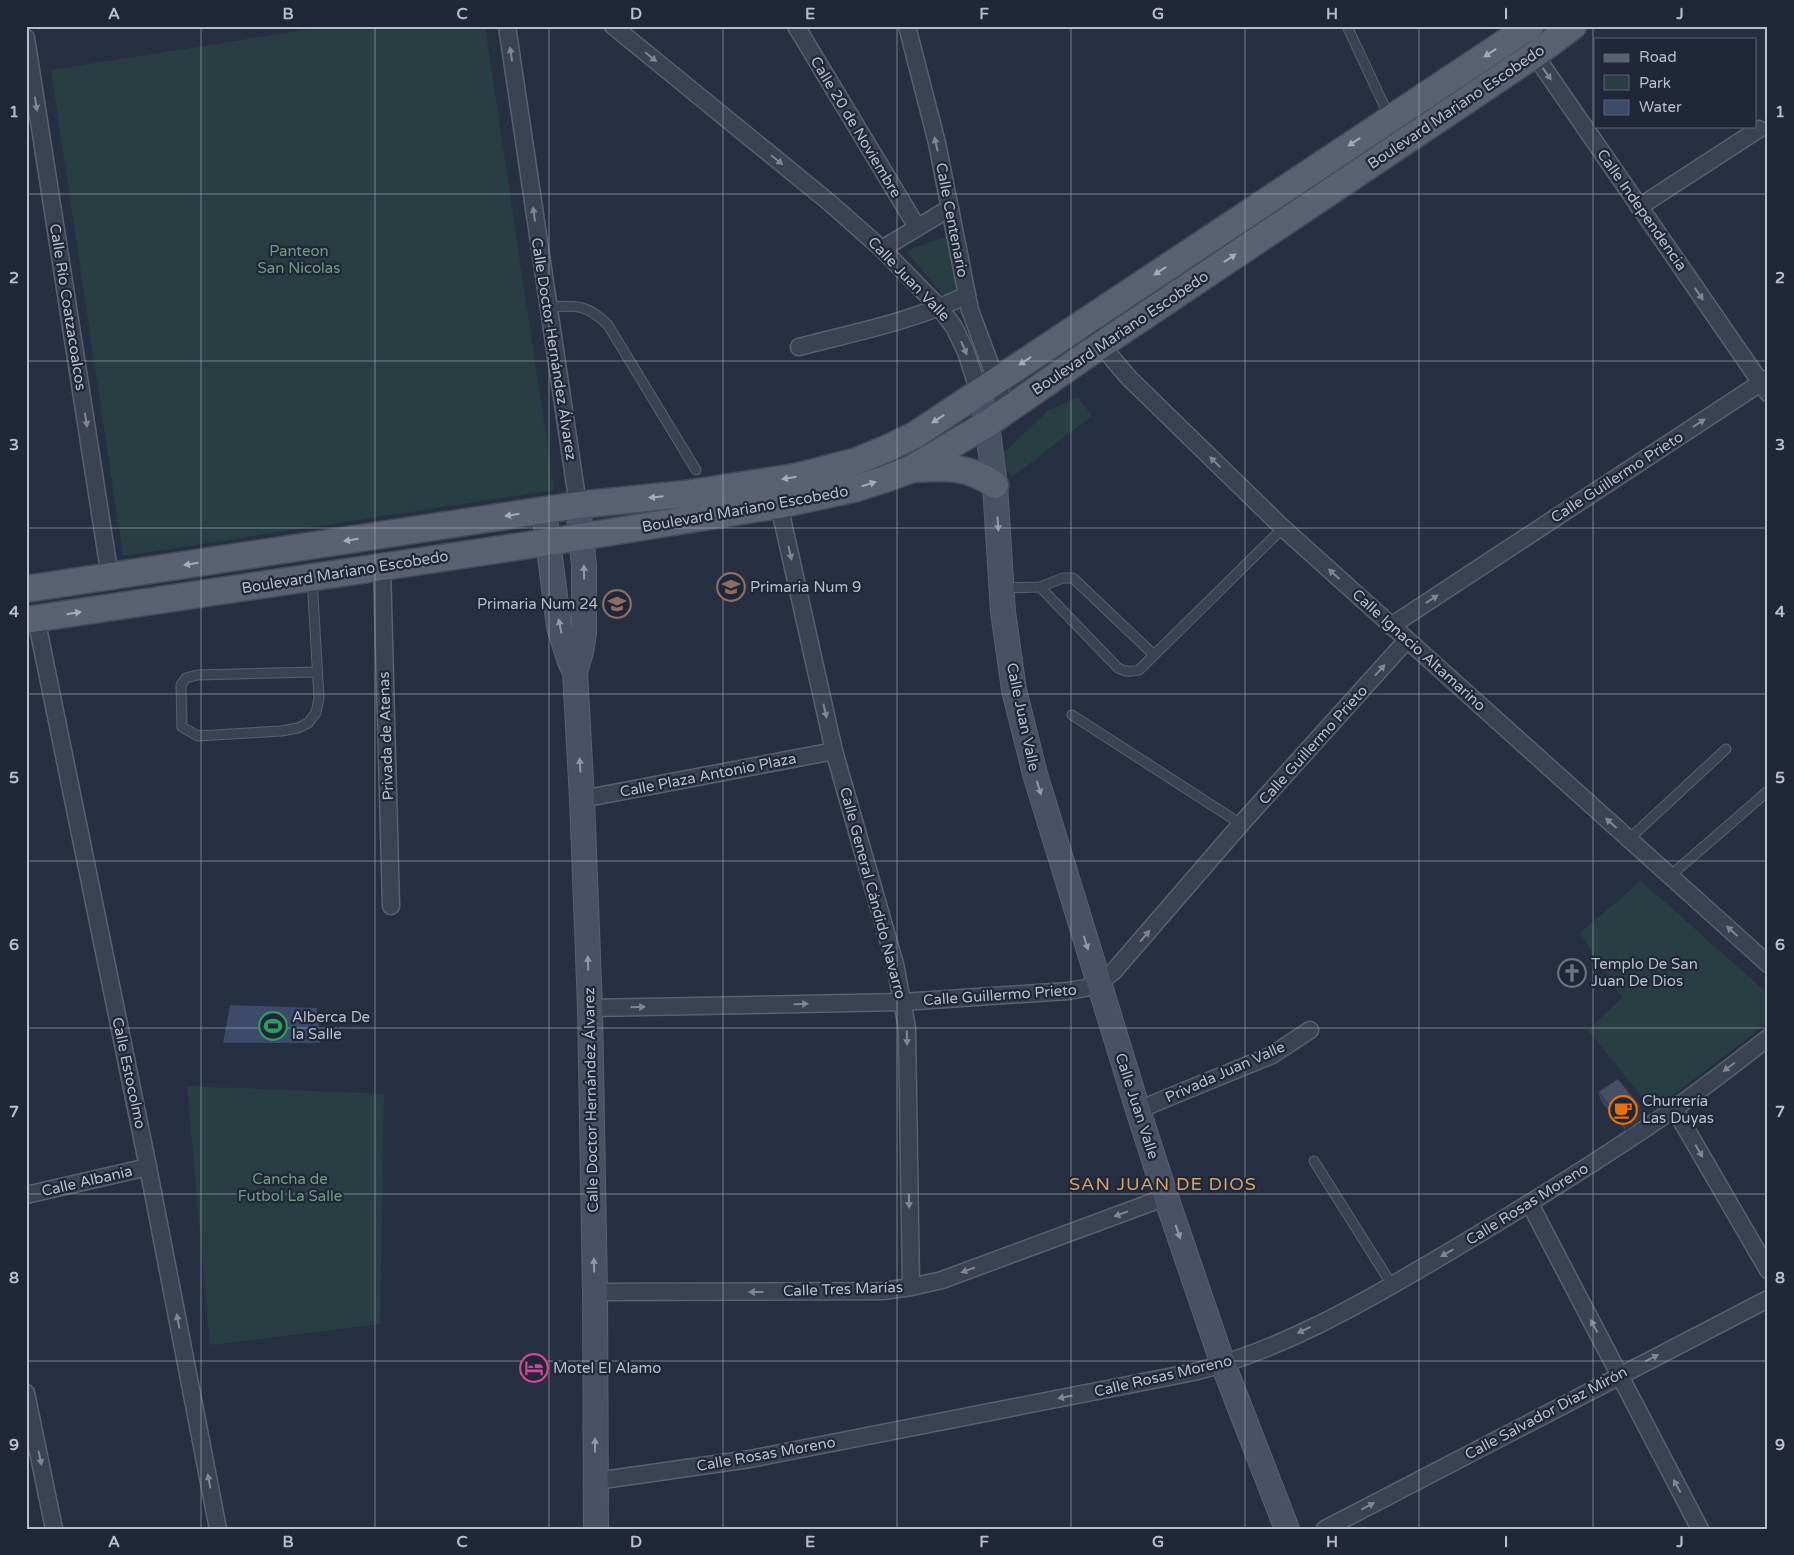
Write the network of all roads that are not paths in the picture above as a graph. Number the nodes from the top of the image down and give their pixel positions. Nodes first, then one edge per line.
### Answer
1 (507, 26) edge
2 (613, 26) edge
3 (796, 26) edge
4 (907, 26) edge
5 (1347, 26) edge
6 (1574, 26) edge
7 (1526, 35) edge
8 (26, 38) edge
9 (1390, 118) junction
10 (1758, 129) dead end
11 (1639, 207) junction
12 (950, 208) junction
13 (917, 227) junction
14 (882, 249) junction
15 (967, 295) junction
16 (547, 307) junction
17 (940, 308) junction
18 (1085, 321) junction
19 (1101, 345) junction
20 (799, 347) dead end
21 (1765, 385) edge
22 (988, 386) junction
23 (997, 417) junction
24 (696, 470) dead end
25 (909, 470) junction
26 (995, 485) junction
27 (578, 505) junction
28 (779, 505) junction
29 (544, 510) junction
30 (1282, 528) junction
31 (580, 537) junction
32 (549, 542) junction
33 (382, 566) junction
34 (110, 577) junction
35 (312, 577) junction
36 (1040, 587) junction
37 (1002, 588) junction
38 (26, 589) edge
39 (31, 619) edge
40 (1391, 626) junction
41 (1407, 640) junction
42 (1154, 655) junction
43 (317, 672) junction
44 (575, 672) junction
45 (1072, 715) dead end
46 (1726, 749) dead end
47 (834, 751) junction
48 (1768, 791) edge
49 (582, 800) junction
50 (1242, 824) junction
51 (1629, 838) junction
52 (1670, 876) junction
53 (391, 906) dead end
54 (1768, 964) edge
55 (1099, 984) junction
56 (902, 1002) junction
57 (590, 1008) junction
58 (1310, 1030) dead end
59 (1768, 1038) edge
60 (1674, 1108) junction
61 (1138, 1110) junction
62 (1314, 1161) dead end
63 (148, 1167) junction
64 (26, 1195) edge
65 (1166, 1197) junction
66 (1530, 1204) junction
67 (1768, 1270) edge
68 (1392, 1285) junction
69 (911, 1287) junction
70 (595, 1292) junction
71 (1768, 1298) edge
72 (1223, 1364) junction
73 (1619, 1375) junction
74 (26, 1393) edge
75 (596, 1481) junction
76 (54, 1529) edge
77 (218, 1529) edge
78 (596, 1529) edge
79 (1287, 1529) edge
80 (1325, 1529) edge
81 (1700, 1529) edge

16 -> 1 street, Calle Doctor Hernández Álvarez
2 -> 14 street, Calle Juan Valle
3 - 13 street, Calle 20 de Noviembre
12 -> 4 street, Calle Centenario
5 - 9 lane
6 - 7 main road, Boulevard Mariano Escobedo
7 -> 9 main road, Boulevard Mariano Escobedo
7 -> 11 street, Calle Independencia
19 -> 7 main road, Boulevard Mariano Escobedo
8 -> 34 street, Calle Río Coatzacoalcos
9 -> 18 main road, Boulevard Mariano Escobedo
10 - 11 street
11 -> 21 street, Calle Independencia
12 - 13 street
12 - 15 street, Calle Centenario
13 - 14 street
14 - 17 street, Calle Juan Valle
15 - 17 street
15 - 22 street, Calle Centenario
16 - 24 lane
16 - 27 street, Calle Doctor Hernández Álvarez
17 - 20 street
17 -> 22 street, Calle Juan Valle
18 - 19 street, Calle Ignacio Altamarino
18 -> 22 main road, Boulevard Mariano Escobedo
19 - 23 main road, Boulevard Mariano Escobedo
30 -> 19 street, Calle Ignacio Altamarino
40 -> 21 street, Calle Guillermo Prieto
22 - 23 street, Calle Juan Valle
22 -> 27 main road, Boulevard Mariano Escobedo
23 - 25 main road, Boulevard Mariano Escobedo
23 - 26 street, Calle Juan Valle
25 - 26 main road
28 -> 25 main road, Boulevard Mariano Escobedo
26 -> 37 street, Calle Juan Valle
27 - 29 main road, Boulevard Mariano Escobedo
27 - 31 street, Calle Doctor Hernández Álvarez
28 - 31 main road, Boulevard Mariano Escobedo
28 -> 47 street, Calle General Cándido Navarro
29 - 32 street, Calle Doctor Hernández Álvarez
29 -> 34 main road, Boulevard Mariano Escobedo
40 -> 30 street, Calle Ignacio Altamarino
30 - 42 lane
31 - 32 main road, Boulevard Mariano Escobedo
44 -> 31 street, Calle Doctor Hernández Álvarez
32 - 33 main road, Boulevard Mariano Escobedo
44 -> 32 street, Calle Doctor Hernández Álvarez
33 - 35 main road, Boulevard Mariano Escobedo
33 - 53 street, Privada de Atenas
34 - 38 main road, Boulevard Mariano Escobedo
39 -> 35 main road, Boulevard Mariano Escobedo
35 - 43 lane
36 - 37 lane
36 - 42 lane
36 - 42 lane
37 -> 55 street, Calle Juan Valle
39 - 63 street, Calle Estocolmo
40 - 41 street, Calle Ignacio Altamarino
50 -> 41 street, Calle Guillermo Prieto
51 -> 41 street, Calle Ignacio Altamarino
43 - 43 lane
49 -> 44 street, Calle Doctor Hernández Álvarez
45 - 50 lane
46 - 51 lane
47 - 49 street, Calle Plaza Antonio Plaza
47 - 56 street, Calle General Cándido Navarro
48 - 52 lane
57 -> 49 street, Calle Doctor Hernández Álvarez
55 -> 50 street, Calle Guillermo Prieto
51 - 52 street, Calle Ignacio Altamarino
54 -> 52 street, Calle Ignacio Altamarino
55 - 56 street, Calle Guillermo Prieto
55 - 61 street, Calle Juan Valle
57 -> 56 street, Calle Guillermo Prieto
56 -> 69 street, Calle General Cándido Navarro
70 -> 57 street, Calle Doctor Hernández Álvarez
58 - 61 street, Privada Juan Valle
59 -> 60 street, Calle Rosas Moreno
60 - 66 street, Calle Rosas Moreno
60 -> 67 street
61 - 65 street, Calle Juan Valle
62 - 68 lane
63 - 64 street, Calle Albania
77 -> 63 street, Calle Estocolmo
65 -> 69 street, Calle Tres Marías
65 -> 72 street, Calle Juan Valle
66 -> 68 street, Calle Rosas Moreno
73 -> 66 street
68 -> 72 street, Calle Rosas Moreno
69 -> 70 street, Calle Tres Marías
75 -> 70 street, Calle Doctor Hernández Álvarez
73 -> 71 street, Calle Salvador Díaz Mirón
72 -> 75 street, Calle Rosas Moreno
72 - 79 street, Calle Juan Valle
80 -> 73 street, Calle Salvador Díaz Mirón
81 -> 73 street
74 -> 76 street
75 - 78 street, Calle Doctor Hernández Álvarez

